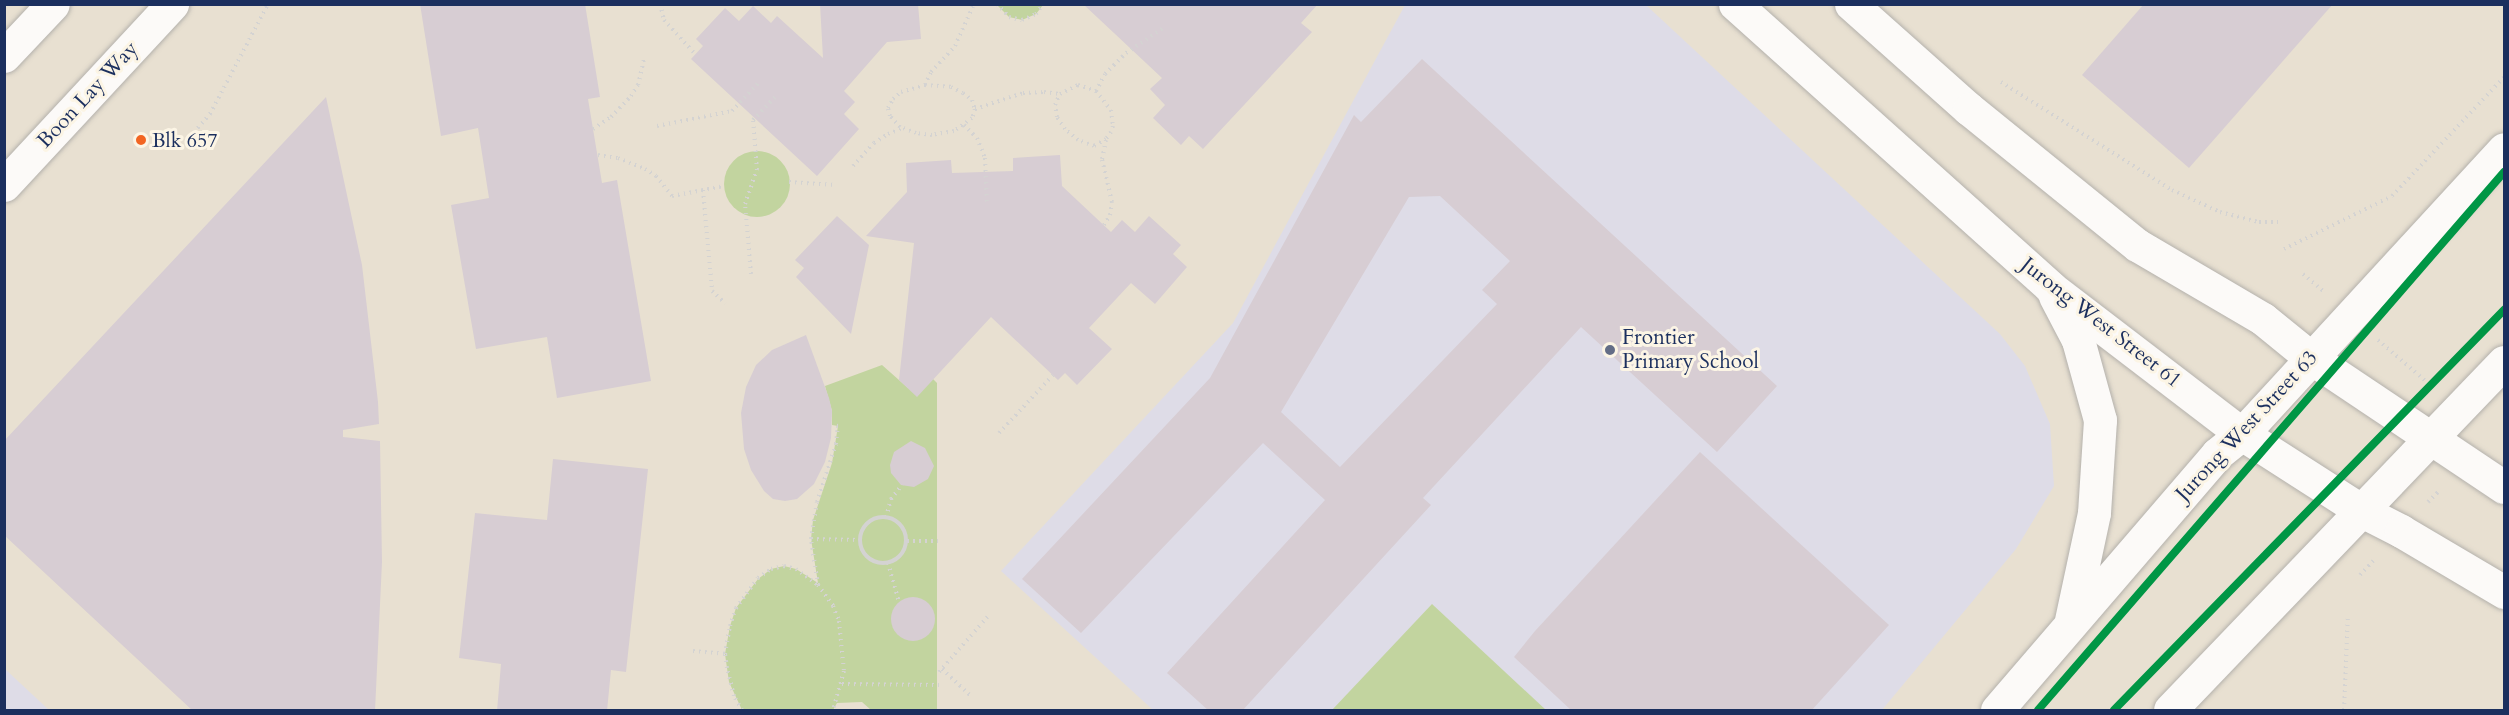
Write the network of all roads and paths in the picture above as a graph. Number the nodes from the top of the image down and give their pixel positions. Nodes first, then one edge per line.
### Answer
1 (53, 4) edge
2 (172, 4) edge
3 (268, 4) edge
4 (660, 4) edge
5 (974, 4) edge
6 (997, 4) edge
7 (1043, 4) edge
8 (1735, 4) edge
9 (1851, 4) edge
10 (1163, 28) dead end
11 (695, 54) dead end
12 (4, 56) edge
13 (644, 58) dead end
14 (2505, 77) edge
15 (1996, 79) dead end
16 (760, 81) dead end
17 (926, 85) junction
18 (1096, 91) junction
19 (1060, 94) junction
20 (776, 96) dead end
21 (975, 109) junction
22 (964, 125) junction
23 (657, 126) dead end
24 (903, 128) junction
25 (593, 129) dead end
26 (1106, 139) junction
27 (182, 146) dead end
28 (2505, 149) edge
29 (598, 155) dead end
30 (853, 166) dead end
31 (789, 182) dead end
32 (4, 185) edge
33 (835, 185) dead end
34 (724, 186) dead end
35 (703, 190) junction
36 (987, 202) dead end
37 (2278, 222) dead end
38 (1104, 225) dead end
39 (2284, 249) dead end
40 (751, 274) dead end
41 (2303, 274) dead end
42 (2051, 288) junction
43 (725, 303) dead end
44 (2351, 315) junction
45 (2311, 358) junction
46 (2505, 362) edge
47 (1053, 375) dead end
48 (2458, 411) junction
49 (832, 425) dead end
50 (999, 433) dead end
51 (2242, 434) junction
52 (2430, 439) junction
53 (902, 485) dead end
54 (2505, 487) edge
55 (2362, 512) junction
56 (886, 517) junction
57 (811, 539) junction
58 (860, 540) junction
59 (938, 541) dead end
60 (907, 542) junction
61 (888, 563) junction
62 (818, 585) junction
63 (2505, 592) edge
64 (899, 602) dead end
65 (990, 614) dead end
66 (2348, 616) dead end
67 (2069, 628) junction
68 (693, 651) dead end
69 (725, 654) junction
70 (842, 684) junction
71 (939, 685) dead end
72 (972, 697) dead end
73 (742, 711) edge
74 (833, 711) edge
75 (1997, 711) edge
76 (2170, 711) edge
77 (2344, 711) edge

1 - 12 street
2 - 32 street, Boon Lay Way
3 - 27 path
4 - 11 path
5 - 17 path
6 - 7 path
8 - 42 street, Jurong West Street 61
9 - 45 street
10 - 18 path
13 - 25 path
14 - 39 path
15 - 37 path
16 - 23 path
17 - 21 path
17 - 24 path
18 - 19 path
18 - 26 path
19 - 21 path
19 - 26 path
20 - 40 path
21 - 22 path
22 - 24 path
22 - 36 path
24 - 30 path
26 - 38 path
28 - 44 street, Jurong West Street 63
29 - 35 path
31 - 33 path
34 - 35 path
35 - 43 path
41 - 44 path
42 - 51 street, Jurong West Street 61
42 - 67 street
44 - 45 street, Jurong West Street 63
44 - 48 path
45 - 51 street, Jurong West Street 63
45 - 52 street
46 - 48 street
47 - 50 path
48 - 52 street
49 - 57 path
51 - 55 street, Jurong West Street 61
51 - 67 street, Jurong West Street 63
52 - 54 street
52 - 55 street
53 - 56 path
55 - 63 street, Jurong West Street 61
55 - 76 street
56 - 58 path
56 - 60 path
57 - 58 path
57 - 62 path
58 - 61 path
59 - 60 path
60 - 61 path
61 - 64 path
62 - 69 path
62 - 70 path
65 - 72 path
66 - 77 path
67 - 75 street, Jurong West Street 63
68 - 69 path
69 - 73 path
70 - 71 path
70 - 74 path

